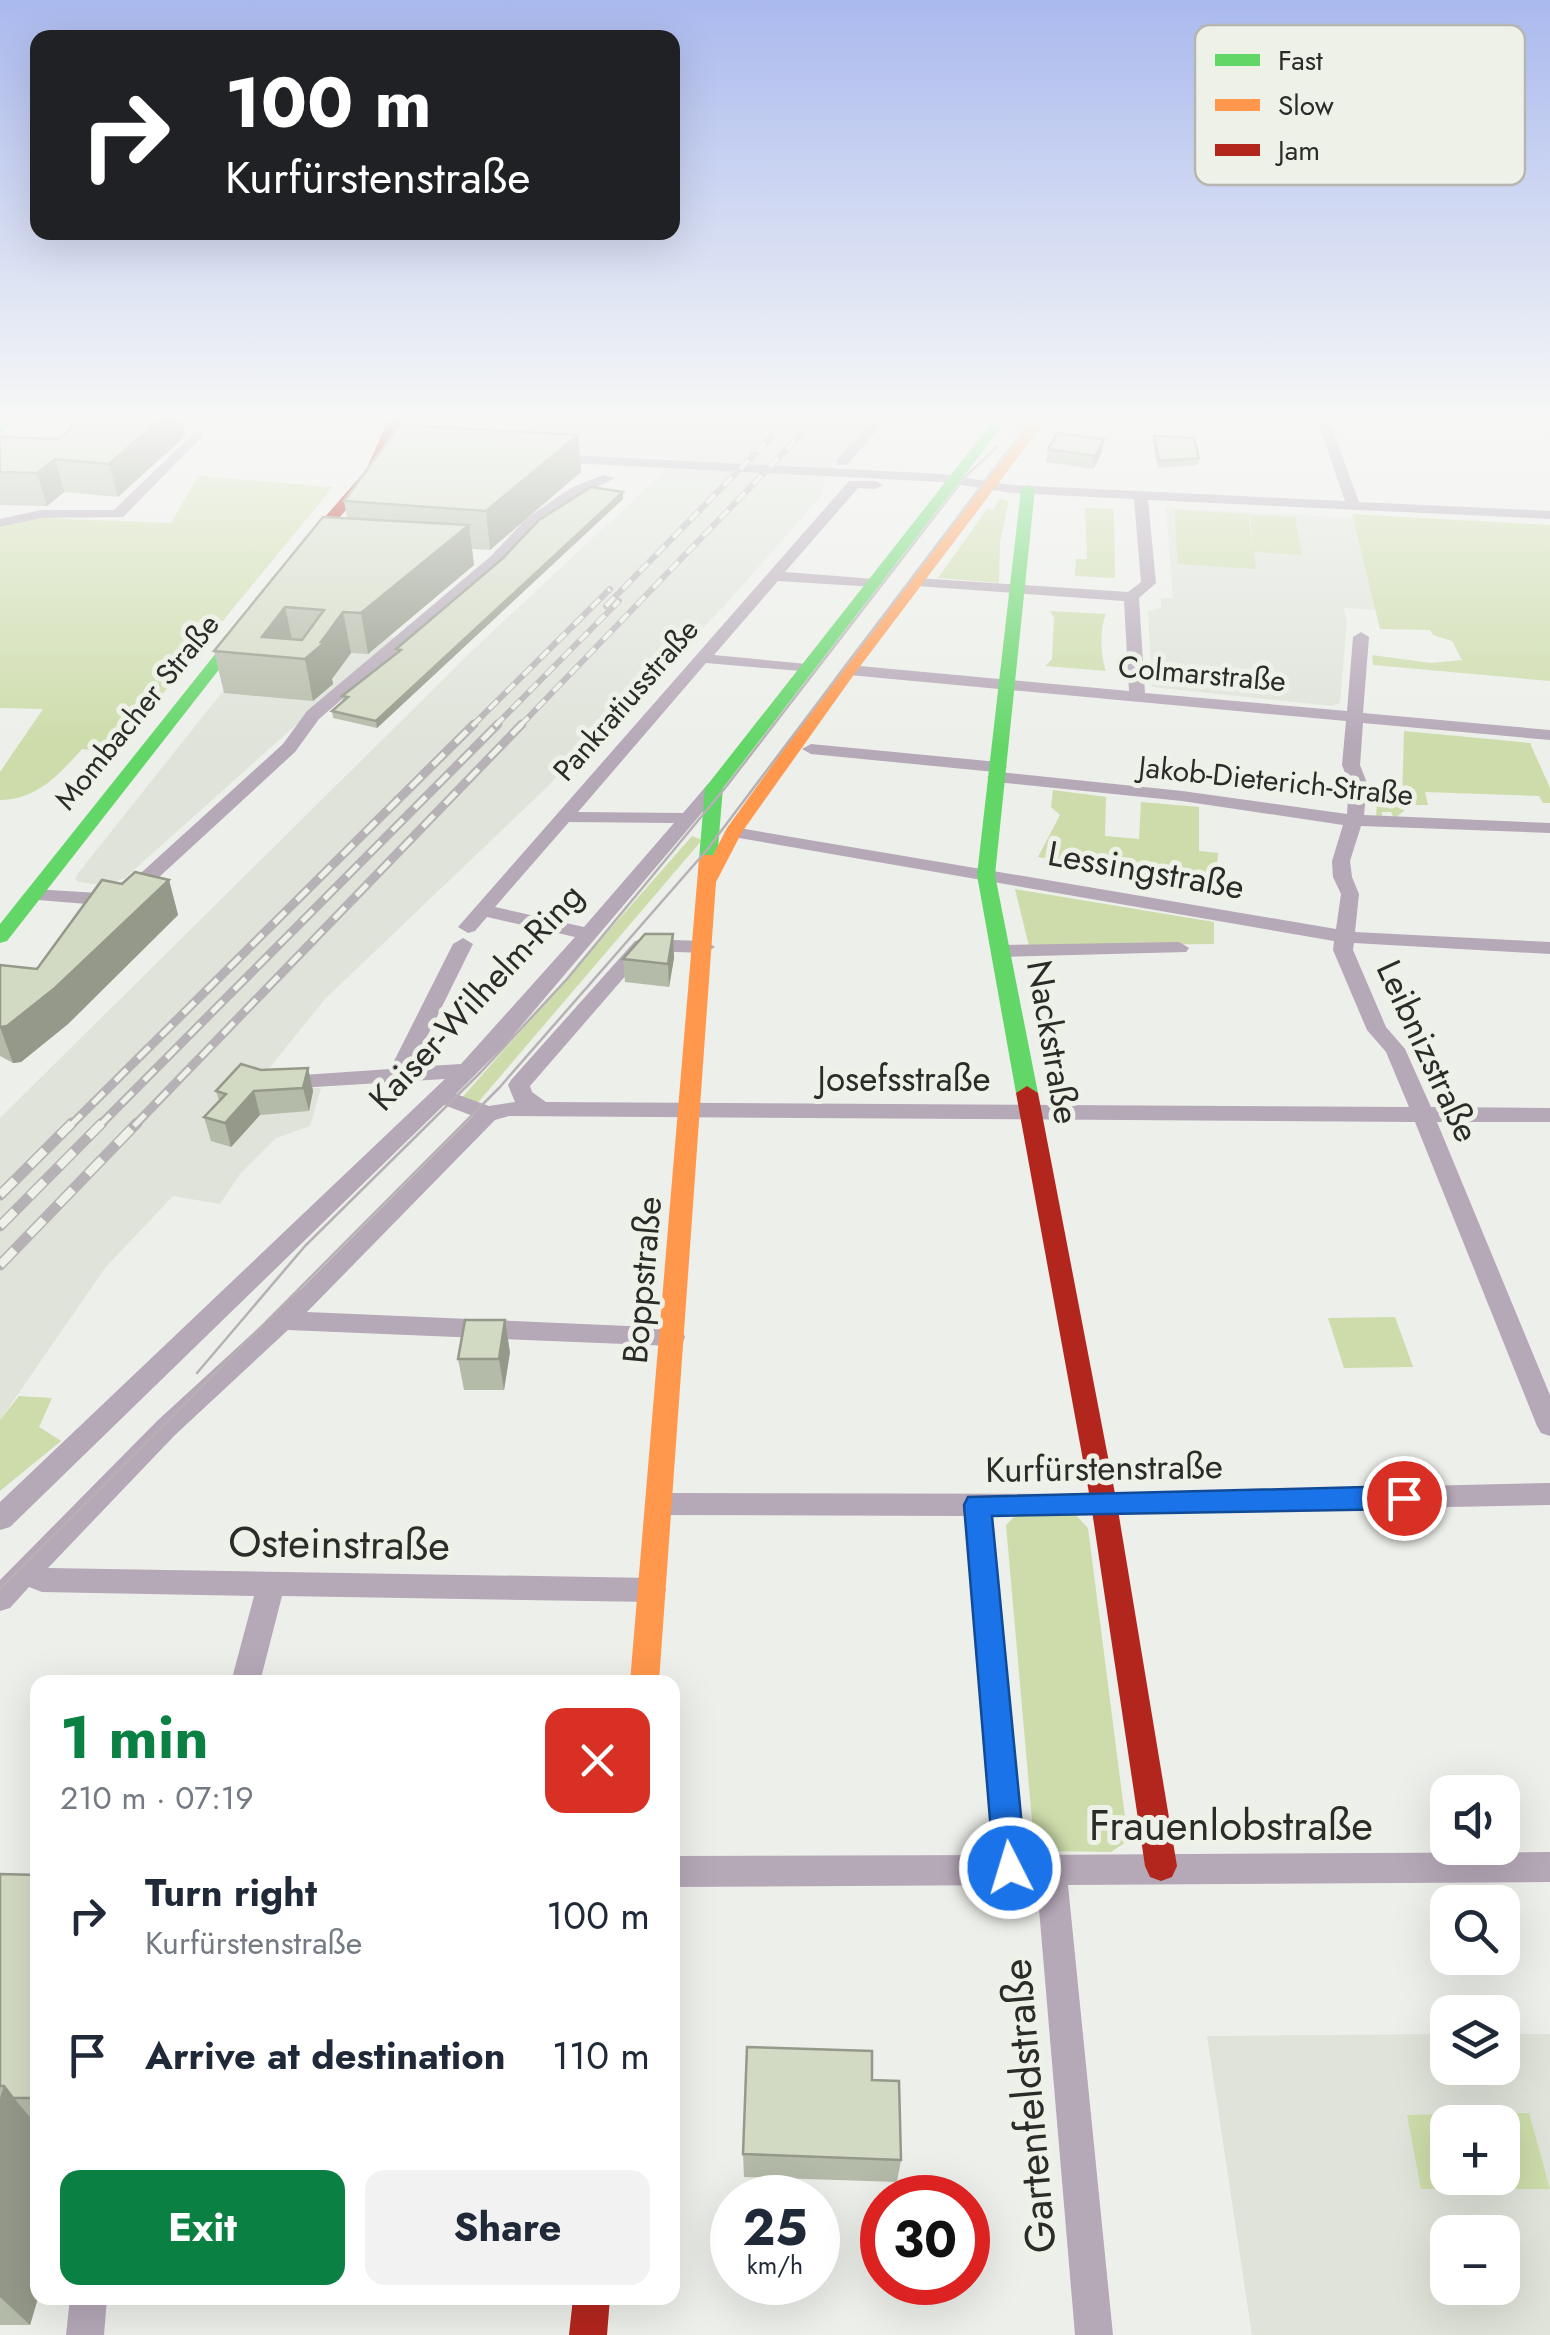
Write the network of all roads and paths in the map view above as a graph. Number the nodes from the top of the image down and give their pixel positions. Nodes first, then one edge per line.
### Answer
1 (321, 529) edge
2 (529, 529) edge
3 (814, 529) edge
4 (917, 529) edge
5 (958, 529) edge
6 (1022, 529) edge
7 (1144, 529) edge
8 (309, 543) junction
9 (333, 546) edge
10 (470, 556) edge
11 (496, 559) junction
12 (286, 574) edge
13 (772, 576) junction
14 (875, 582) junction
15 (917, 582) junction
16 (1014, 590) junction
17 (1131, 597) junction
18 (262, 604) edge
19 (1362, 636) dead end
20 (700, 658) junction
21 (807, 670) junction
22 (849, 670) junction
23 (1008, 686) junction
24 (1137, 696) junction
25 (1358, 717) junction
26 (1550, 735) edge
27 (810, 749) dead end
28 (997, 772) junction
29 (714, 788) junction
30 (560, 818) junction
31 (686, 818) junction
32 (1358, 820) junction
33 (1550, 828) edge
34 (733, 832) junction
35 (986, 876) junction
36 (710, 882) junction
37 (33, 894) junction
38 (482, 910) junction
39 (587, 934) junction
40 (1346, 937) junction
41 (2, 938) edge
42 (704, 946) junction
43 (1180, 948) dead end
44 (1550, 948) edge
45 (1001, 950) junction
46 (467, 1071) junction
47 (398, 1074) junction
48 (278, 1083) edge
49 (442, 1096) junction
50 (541, 1110) junction
51 (691, 1110) junction
52 (1030, 1112) junction
53 (488, 1114) junction
54 (1423, 1114) junction
55 (1550, 1116) edge
56 (282, 1320) junction
57 (673, 1337) junction
58 (1550, 1426) edge
59 (1550, 1494) edge
60 (659, 1504) junction
61 (1104, 1504) junction
62 (978, 1505) junction
63 (0, 1519) edge
64 (34, 1576) junction
65 (271, 1585) junction
66 (652, 1590) junction
67 (0, 1599) edge
68 (248, 1675) edge
69 (645, 1675) edge
70 (1161, 1866) junction
71 (1550, 1866) edge
72 (1010, 1868) junction
73 (1051, 1869) junction
74 (680, 1872) edge
75 (88, 2305) edge
76 (591, 2305) edge
77 (85, 2335) edge
78 (588, 2335) edge
79 (1094, 2335) edge

1 - 8 street
2 - 11 street
3 - 13 street, Pankratiusstraße
4 - 14 street, Kaiser-Wilhelm-Ring
5 - 15 street
6 - 16 street, Nackstraße
7 - 17 street
8 - 9 street
8 - 12 street
10 - 11 street
11 - 37 street
13 - 14 street
13 - 20 street, Pankratiusstraße
14 - 21 street, Kaiser-Wilhelm-Ring
15 - 16 street
15 - 22 street
16 - 17 street
16 - 23 street, Nackstraße
17 - 24 street
18 - 37 street, Mombacher Straße
19 - 25 street, Leibnizstraße
20 - 21 street
20 - 30 street, Pankratiusstraße
21 - 29 street, Kaiser-Wilhelm-Ring
22 - 23 street, Colmarstraße
22 - 34 street
23 - 24 street, Colmarstraße
23 - 28 street, Nackstraße
24 - 25 street, Colmarstraße
25 - 26 street, Colmarstraße
25 - 32 street, Leibnizstraße
27 - 28 street, Jakob-Dieterich-Straße
28 - 32 street, Jakob-Dieterich-Straße
28 - 35 street, Nackstraße
29 - 31 street, Kaiser-Wilhelm-Ring
29 - 36 street, Boppstraße
30 - 31 street
30 - 38 street, Pankratiusstraße
31 - 39 street, Kaiser-Wilhelm-Ring
32 - 33 street, Jakob-Dieterich-Straße
32 - 40 street, Leibnizstraße
34 - 35 street, Lessingstraße
34 - 36 street, Boppstraße
35 - 40 street, Lessingstraße
35 - 45 street, Nackstraße
36 - 42 street, Boppstraße
37 - 41 street, Mombacher Straße
38 - 39 street
38 - 47 street, Pankratiusstraße
39 - 46 street, Kaiser-Wilhelm-Ring
40 - 44 street, Lessingstraße
40 - 54 street, Leibnizstraße
42 - 50 street
42 - 51 street, Boppstraße
43 - 45 street
45 - 52 street, Nackstraße
46 - 47 street
46 - 49 street, Kaiser-Wilhelm-Ring
47 - 48 street
49 - 53 street, Josefsstraße
49 - 63 street, Kaiser-Wilhelm-Ring
50 - 51 street, Josefsstraße
50 - 53 street, Josefsstraße
51 - 52 street, Josefsstraße
51 - 57 street, Boppstraße
52 - 54 street, Josefsstraße
52 - 61 street, Nackstraße
53 - 56 street
54 - 55 street, Josefsstraße
54 - 58 street, Leibnizstraße
56 - 57 street
56 - 64 street
57 - 60 street, Boppstraße
59 - 61 street, Kurfürstenstraße
60 - 62 street, Kurfürstenstraße
60 - 66 street, Boppstraße
61 - 62 street, Kurfürstenstraße
61 - 70 street, Nackstraße
62 - 72 street
64 - 65 street, Osteinstraße
64 - 67 street
65 - 66 street, Osteinstraße
65 - 68 street
66 - 69 street, Boppstraße
70 - 71 street, Frauenlobstraße
70 - 73 street, Frauenlobstraße
72 - 73 street, Frauenlobstraße
72 - 74 street, Frauenlobstraße
73 - 79 street, Gartenfeldstraße
75 - 77 street
76 - 78 street

